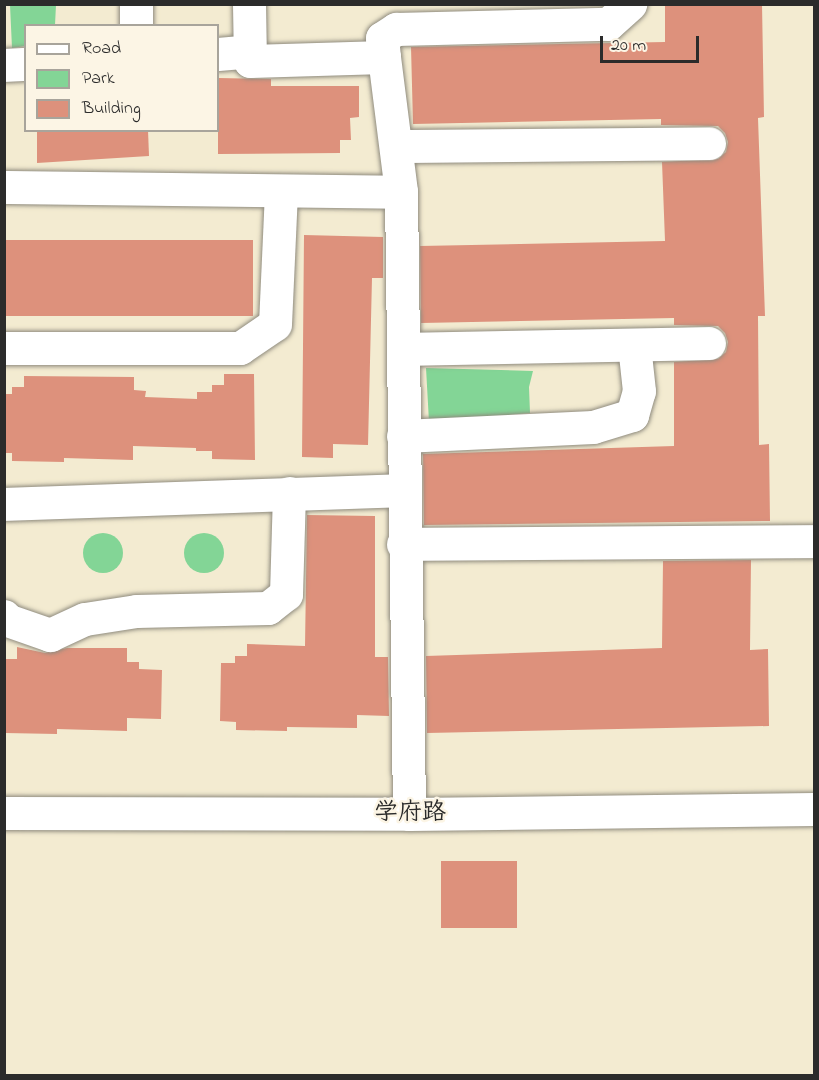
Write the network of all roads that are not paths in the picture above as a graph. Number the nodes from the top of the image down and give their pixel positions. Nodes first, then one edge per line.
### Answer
1 (136, 4) edge
2 (249, 4) edge
3 (630, 4) edge
4 (136, 24) edge
5 (250, 51) junction
6 (219, 54) edge
7 (384, 57) junction
8 (24, 64) edge
9 (4, 65) edge
10 (710, 143) dead end
11 (396, 146) junction
12 (4, 187) edge
13 (281, 191) junction
14 (401, 192) junction
15 (709, 343) dead end
16 (634, 345) junction
17 (4, 348) edge
18 (404, 349) junction
19 (404, 436) junction
20 (404, 490) junction
21 (289, 493) junction
22 (4, 504) edge
23 (814, 541) edge
24 (403, 544) junction
25 (4, 616) edge
26 (814, 809) edge
27 (4, 813) edge
28 (408, 814) junction

1 - 4 street
2 - 5 street
3 - 7 street
5 - 6 street
5 - 7 street
7 - 11 street
8 - 9 street
10 - 11 street
11 - 14 street
12 - 13 street
13 - 14 street
13 - 17 street
14 - 18 street
15 - 16 street
16 - 18 street
16 - 19 street
18 - 19 street
19 - 20 street
20 - 21 street
20 - 24 street
21 - 22 street
21 - 25 street
23 - 24 street
24 - 28 street
26 - 28 street, 学府路
27 - 28 street, 学府路

